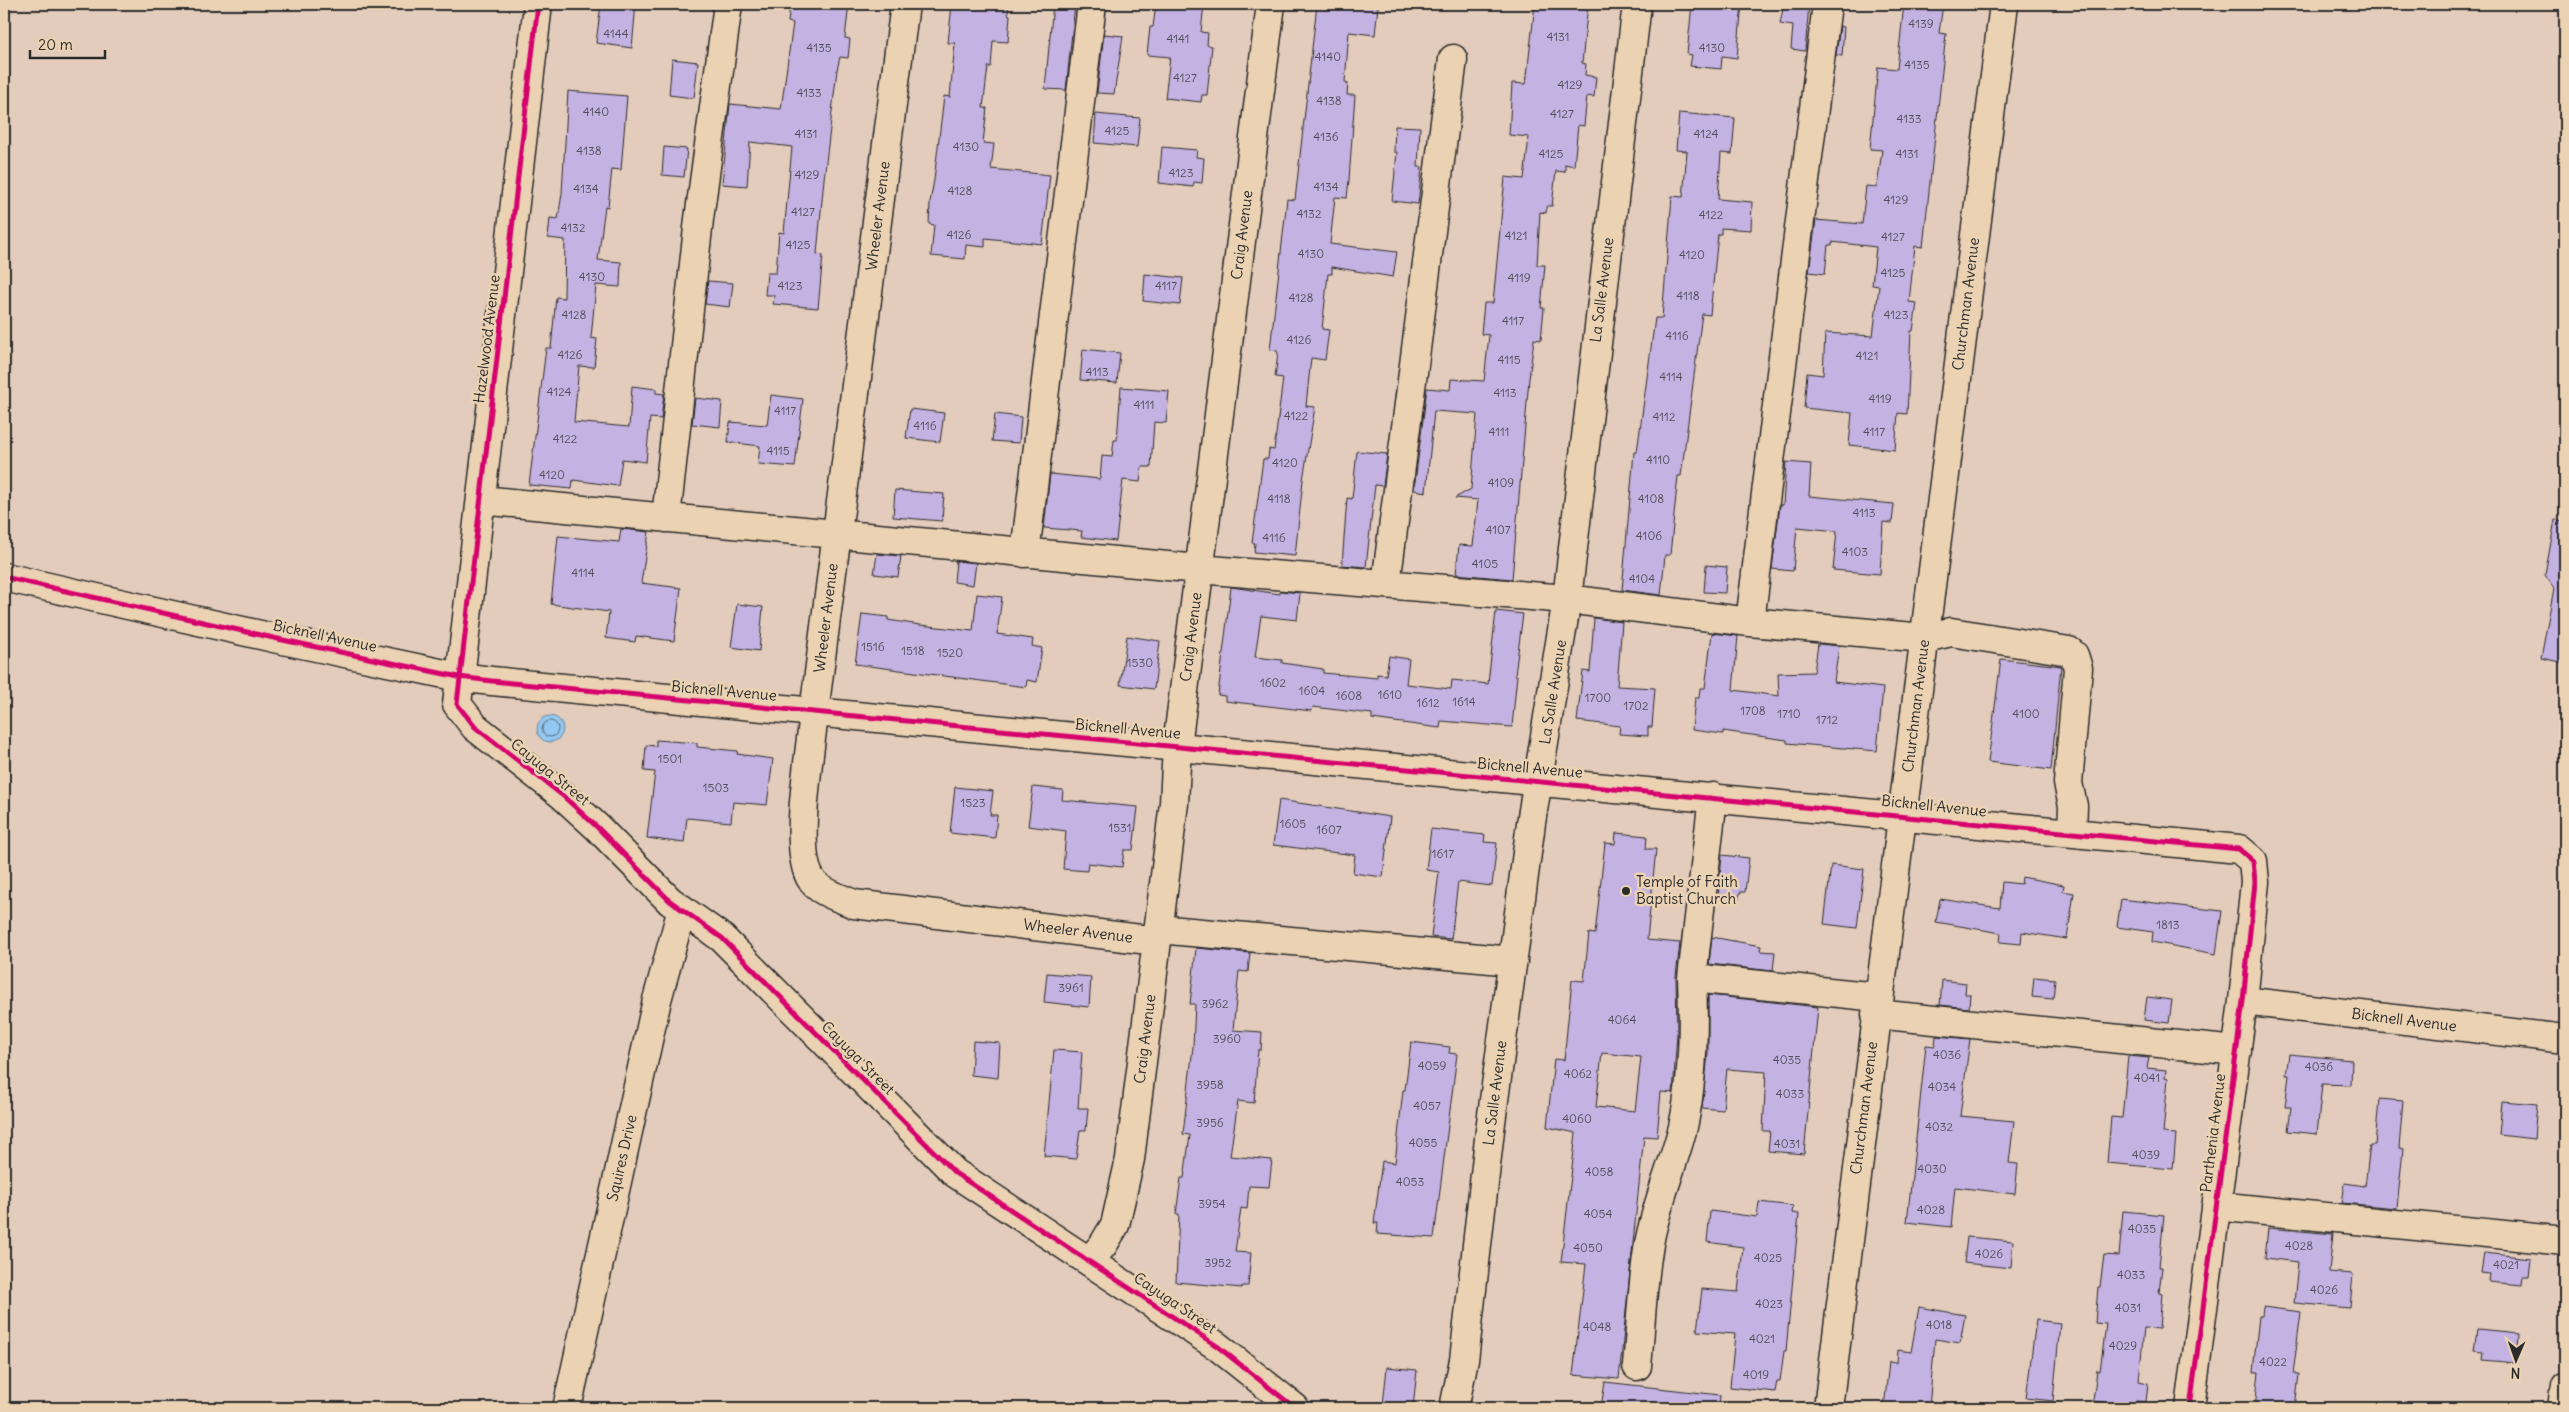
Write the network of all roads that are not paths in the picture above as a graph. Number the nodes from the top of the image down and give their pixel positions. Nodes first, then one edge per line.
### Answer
1 (538, 4) edge
2 (728, 4) edge
3 (905, 4) edge
4 (1092, 4) edge
5 (1271, 4) edge
6 (1637, 4) edge
7 (1827, 4) edge
8 (2004, 4) edge
9 (1453, 59) dead end
10 (481, 500) junction
11 (666, 518) junction
12 (837, 535) junction
13 (1025, 553) junction
14 (1199, 569) junction
15 (4, 577) edge
16 (1386, 584) junction
17 (1567, 599) junction
18 (1750, 622) junction
19 (1924, 638) junction
20 (459, 677) junction
21 (814, 712) junction
22 (1177, 746) junction
23 (1539, 783) junction
24 (1713, 797) junction
25 (1903, 815) junction
26 (2072, 832) junction
27 (2252, 861) joint
28 (682, 909) junction
29 (1157, 935) junction
30 (1512, 961) junction
31 (1692, 978) junction
32 (2243, 1001) junction
33 (1877, 1005) junction
34 (2565, 1039) edge
35 (2237, 1051) junction
36 (2216, 1206) junction
37 (2565, 1241) edge
38 (1089, 1261) junction
39 (1637, 1366) dead end
40 (2565, 1385) edge
41 (567, 1408) edge
42 (1294, 1408) edge
43 (1454, 1408) edge
44 (1828, 1408) edge
45 (2190, 1408) edge
46 (2562, 1408) edge

1 - 10 street, Hazelwood Avenue
2 - 11 street
3 - 12 street, Wheeler Avenue
4 - 13 street
5 - 14 street, Craig Avenue
6 - 17 street, La Salle Avenue
7 - 18 street
8 - 19 street, Churchman Avenue
9 - 16 street
10 - 11 street
10 - 20 street, Hazelwood Avenue
11 - 12 street
12 - 13 street
12 - 21 street, Wheeler Avenue
13 - 14 street
14 - 16 street
14 - 22 street, Craig Avenue
15 - 20 street, Bicknell Avenue
16 - 17 street
17 - 18 street
17 - 23 street, La Salle Avenue
18 - 19 street
19 - 25 street, Churchman Avenue
19 - 26 street
20 - 21 street, Bicknell Avenue
20 - 28 street, Cayuga Street
21 - 22 street, Bicknell Avenue
21 - 29 street, Wheeler Avenue
22 - 23 street, Bicknell Avenue
22 - 29 street, Craig Avenue
23 - 24 street, Bicknell Avenue
23 - 30 street, La Salle Avenue
24 - 25 street, Bicknell Avenue
24 - 31 street
25 - 26 street, Bicknell Avenue
25 - 33 street, Churchman Avenue
26 - 27 street, Bicknell Avenue
27 - 32 street, Parthenia Avenue
28 - 38 street, Cayuga Street
28 - 41 street, Squires Drive
29 - 30 street, Wheeler Avenue
29 - 38 street, Craig Avenue
30 - 43 street, La Salle Avenue
31 - 33 street
31 - 39 street
32 - 34 street, Bicknell Avenue
32 - 35 street, Parthenia Avenue
33 - 35 street
33 - 44 street, Churchman Avenue
35 - 36 street, Parthenia Avenue
36 - 37 street
36 - 45 street, Parthenia Avenue
38 - 42 street, Cayuga Street
40 - 46 street

